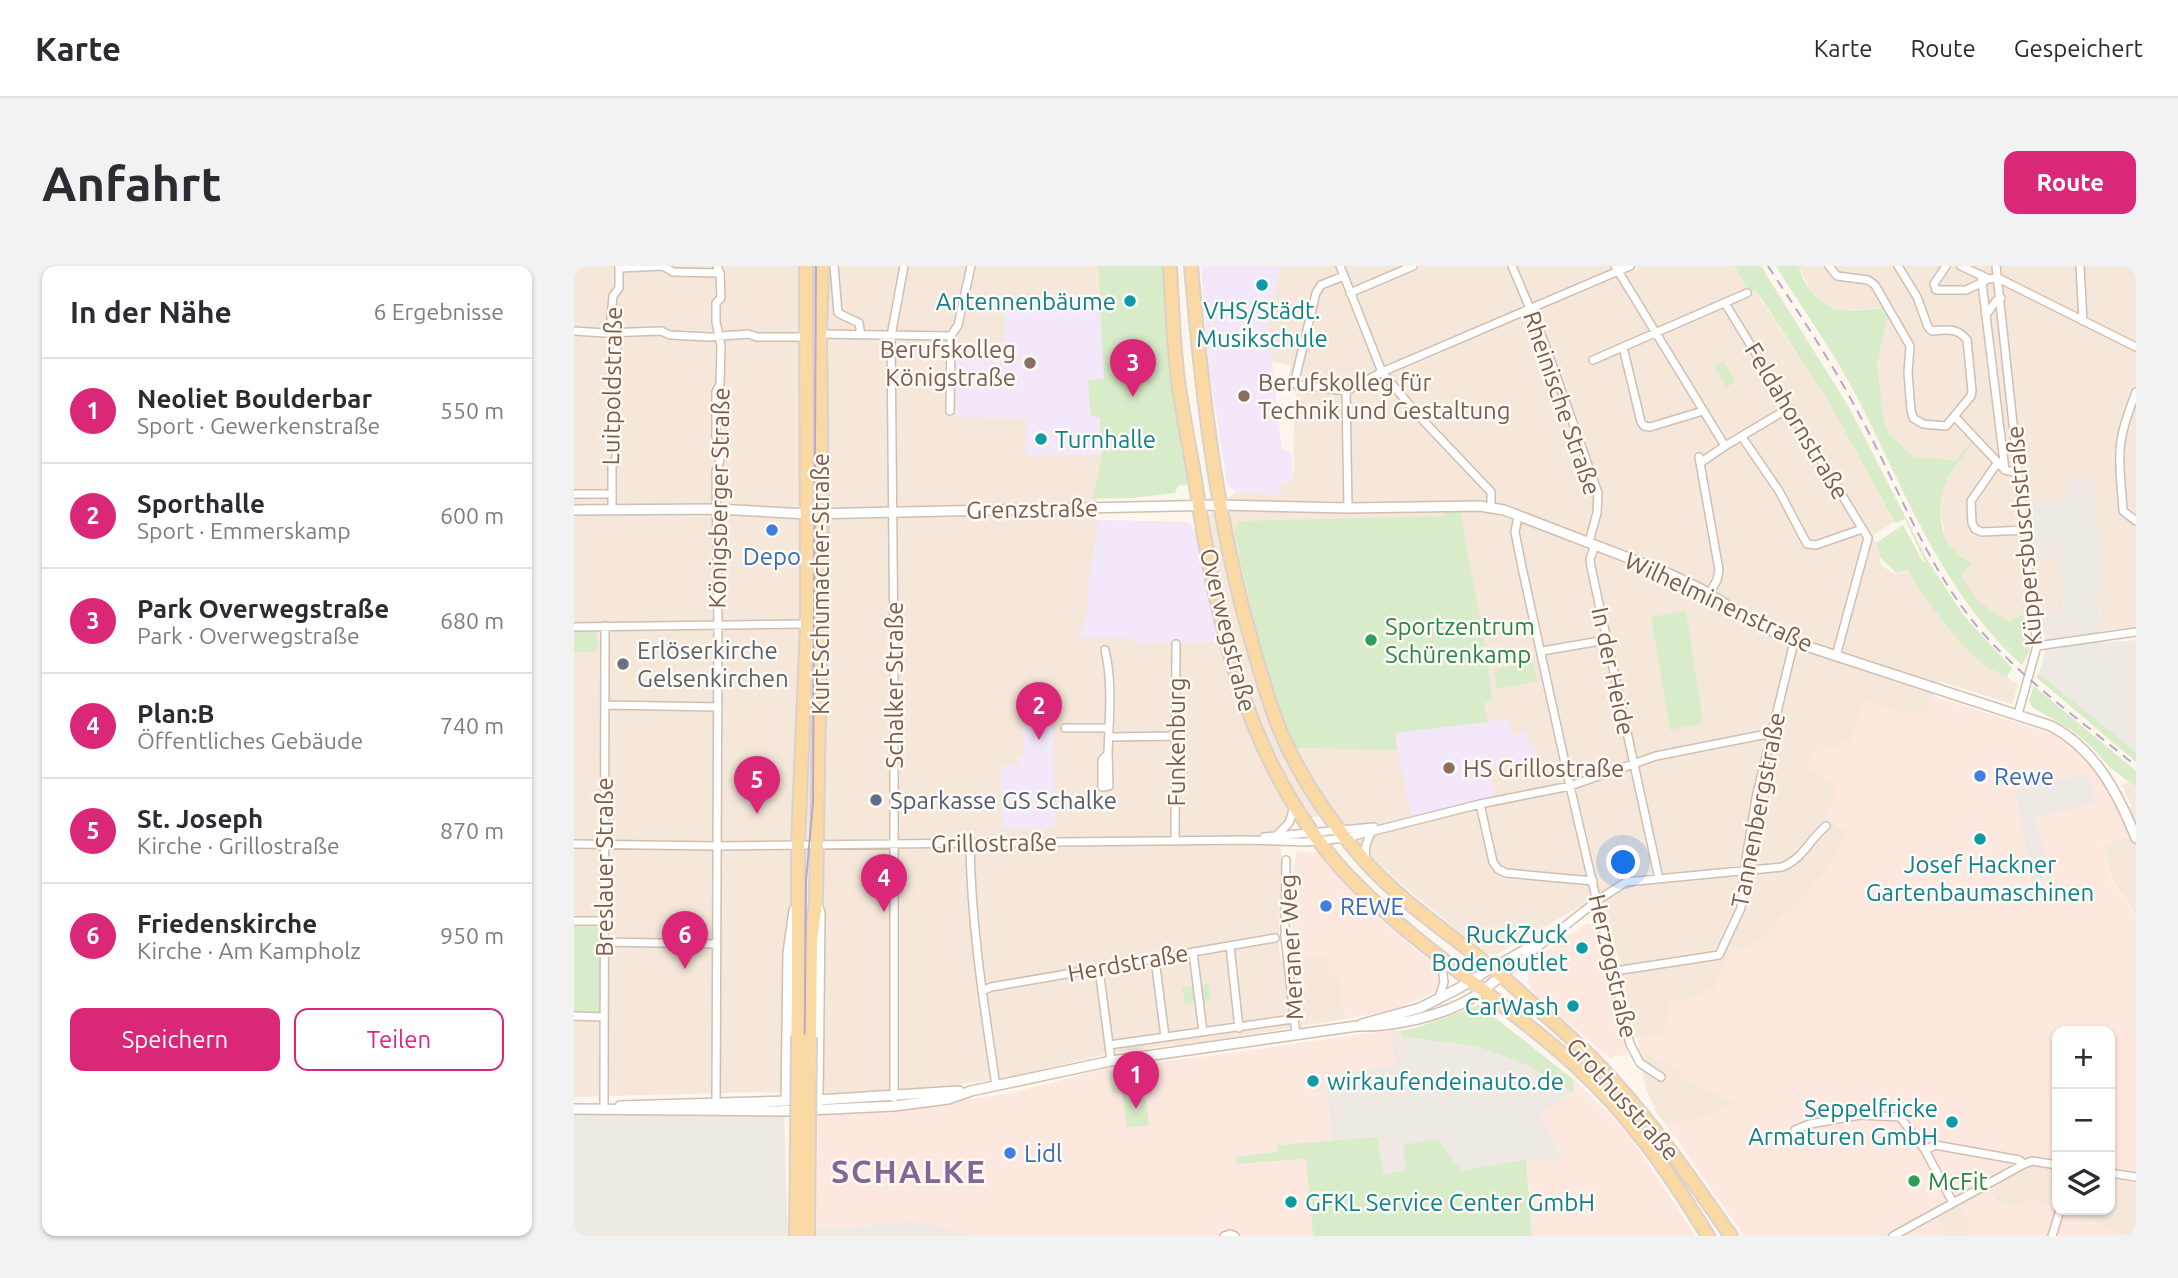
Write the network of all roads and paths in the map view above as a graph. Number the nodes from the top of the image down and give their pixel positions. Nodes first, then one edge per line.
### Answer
1 (806, 266) edge
2 (822, 266) edge
3 (834, 266) edge
4 (904, 266) edge
5 (971, 266) edge
6 (1170, 266) edge
7 (1191, 266) edge
8 (1340, 266) edge
9 (1413, 266) edge
10 (1512, 266) edge
11 (1630, 266) edge
12 (1829, 266) edge
13 (1898, 266) edge
14 (1946, 266) edge
15 (1961, 266) edge
16 (1996, 266) edge
17 (2080, 266) edge
18 (620, 267) edge
19 (1616, 269) edge
20 (719, 270) edge
21 (1344, 276) junction
22 (1987, 279) junction
23 (1350, 293) junction
24 (1747, 293) dead end
25 (2001, 298) junction
26 (1725, 303) junction
27 (1530, 309) junction
28 (1986, 316) junction
29 (2083, 321) junction
30 (574, 331) edge
31 (614, 332) junction
32 (953, 333) junction
33 (1655, 333) junction
34 (719, 334) junction
35 (820, 334) junction
36 (860, 335) junction
37 (891, 336) junction
38 (806, 337) junction
39 (1623, 347) junction
40 (2136, 347) edge
41 (1593, 360) dead end
42 (1382, 372) junction
43 (1346, 391) junction
44 (2136, 392) edge
45 (2011, 398) junction
46 (1996, 400) junction
47 (1789, 408) junction
48 (950, 411) dead end
49 (1703, 411) junction
50 (1955, 417) junction
51 (1742, 437) junction
52 (1725, 446) junction
53 (1998, 462) junction
54 (2005, 470) junction
55 (2019, 472) junction
56 (574, 494) edge
57 (611, 494) junction
58 (1220, 505) junction
59 (1198, 506) junction
60 (1348, 508) junction
61 (1491, 508) junction
62 (612, 509) junction
63 (716, 509) junction
64 (574, 510) edge
65 (892, 512) junction
66 (822, 513) junction
67 (807, 514) junction
68 (1518, 516) junction
69 (2136, 521) edge
70 (1862, 529) junction
71 (2025, 530) junction
72 (1592, 544) junction
73 (1709, 594) junction
74 (807, 624) junction
75 (718, 625) junction
76 (605, 626) junction
77 (574, 627) edge
78 (2136, 632) edge
79 (1606, 640) junction
80 (1794, 642) junction
81 (1177, 644) dead end
82 (2037, 646) junction
83 (1105, 650) dead end
84 (1542, 651) junction
85 (1836, 656) junction
86 (605, 705) junction
87 (718, 707) junction
88 (2018, 714) junction
89 (1065, 728) dead end
90 (1109, 733) junction
91 (1772, 733) junction
92 (1176, 736) junction
93 (1108, 754) dead end
94 (1632, 763) junction
95 (1570, 786) junction
96 (1480, 804) junction
97 (1295, 806) junction
98 (1396, 825) junction
99 (1826, 826) dead end
100 (1373, 831) junction
101 (1343, 834) junction
102 (1277, 835) junction
103 (1317, 837) junction
104 (2136, 838) edge
105 (1247, 840) junction
106 (1175, 841) junction
107 (894, 843) junction
108 (970, 843) junction
109 (574, 844) edge
110 (604, 844) junction
111 (817, 844) junction
112 (798, 845) junction
113 (716, 846) junction
114 (1286, 860) dead end
115 (1366, 863) junction
116 (1744, 872) junction
117 (1659, 879) junction
118 (1593, 881) junction
119 (799, 892) junction
120 (1598, 900) junction
121 (816, 903) junction
122 (574, 921) edge
123 (604, 921) junction
124 (1552, 934) junction
125 (1275, 938) dead end
126 (603, 942) junction
127 (717, 944) junction
128 (1230, 946) junction
129 (1193, 953) junction
130 (1441, 956) junction
131 (1155, 959) junction
132 (1099, 969) junction
133 (1615, 971) junction
134 (1496, 972) junction
135 (1472, 981) junction
136 (982, 991) junction
137 (1483, 991) junction
138 (1438, 1000) junction
139 (574, 1016) edge
140 (603, 1017) junction
141 (1293, 1019) junction
142 (1357, 1026) junction
143 (1239, 1028) junction
144 (1203, 1032) junction
145 (1296, 1034) junction
146 (804, 1036) junction
147 (1165, 1037) junction
148 (1109, 1045) junction
149 (1111, 1061) junction
150 (1661, 1077) dead end
151 (996, 1087) junction
152 (787, 1100) junction
153 (818, 1100) junction
154 (894, 1101) junction
155 (716, 1107) junction
156 (604, 1108) junction
157 (574, 1109) edge
158 (786, 1111) junction
159 (819, 1111) junction
160 (1795, 1130) dead end
161 (1925, 1150) junction
162 (2024, 1164) junction
163 (2052, 1164) edge
164 (2115, 1174) edge
165 (2136, 1177) edge
166 (1953, 1203) junction
167 (2058, 1215) edge
168 (796, 1236) edge
169 (808, 1236) edge
170 (1224, 1236) edge
171 (1235, 1236) edge
172 (1708, 1236) edge
173 (1731, 1236) edge
174 (1893, 1236) edge
175 (2052, 1236) edge

1 - 38 main road, Kurt-Schumacher-Straße
2 - 35 main road, Kurt-Schumacher-Straße
3 - 36 street
4 - 37 street, Schalker Straße
5 - 32 street
6 - 59 main road, Overwegstraße
7 - 58 main road, Overwegstraße
8 - 21 street
9 - 23 street
10 - 27 street, Rheinische Straße
11 - 19 street
12 - 50 street
13 - 50 street
14 - 22 street
15 - 22 street
16 - 22 street, Küppersbuschstraße
17 - 29 street
18 - 20 street
18 - 31 street, Luitpoldstraße
19 - 27 street
19 - 33 street
20 - 34 street, Königsberger Straße
21 - 23 street
21 - 43 street
22 - 25 street, Küppersbuschstraße
22 - 28 street, Küppersbuschstraße
22 - 29 street
23 - 42 street
24 - 26 street
25 - 28 street
25 - 45 street, Küppersbuschstraße
26 - 33 street
26 - 47 street, Feldahornstraße
27 - 42 street
27 - 72 street, Rheinische Straße
28 - 46 street, Küppersbuschstraße
29 - 40 street
30 - 31 street
31 - 34 street
31 - 57 street, Luitpoldstraße
32 - 37 street
32 - 48 street
33 - 39 street
33 - 49 street
34 - 38 street
34 - 63 street, Königsberger Straße
35 - 36 street
35 - 66 main road, Kurt-Schumacher-Straße
36 - 37 street
37 - 65 street, Schalker Straße
38 - 67 main road, Kurt-Schumacher-Straße
39 - 41 street
39 - 49 street
42 - 43 street
42 - 61 street
43 - 60 street
44 - 69 street
45 - 46 street, Küppersbuschstraße
45 - 55 street, Küppersbuschstraße
46 - 54 street, Küppersbuschstraße
47 - 51 street
47 - 70 street, Feldahornstraße
49 - 52 street
50 - 53 street
51 - 52 street
51 - 70 street
52 - 73 street
53 - 54 street
53 - 71 street
54 - 55 street
55 - 71 street, Küppersbuschstraße
56 - 57 street
57 - 62 street, Luitpoldstraße
58 - 59 street, Grenzstraße
58 - 60 street, Grenzstraße
58 - 101 main road, Overwegstraße
59 - 65 street, Grenzstraße
59 - 97 main road, Overwegstraße
60 - 61 street, Grenzstraße
61 - 68 street, Wilhelminenstraße
62 - 63 street, Grenzstraße
62 - 64 street, Grenzstraße
63 - 67 street, Grenzstraße
63 - 75 street, Königsberger Straße
65 - 66 street, Grenzstraße
65 - 107 street, Schalker Straße
66 - 67 street, Grenzstraße
66 - 111 main road, Kurt-Schumacher-Straße
67 - 74 main road, Kurt-Schumacher-Straße
68 - 72 street, Wilhelminenstraße
68 - 84 street, Herzogstraße
70 - 85 street, Feldahornstraße
71 - 82 street, Küppersbuschstraße
72 - 73 street, Wilhelminenstraße
72 - 79 street, In der Heide
73 - 80 street, Wilhelminenstraße
74 - 75 street
74 - 112 main road, Kurt-Schumacher-Straße
75 - 76 street
75 - 87 street, Königsberger Straße
76 - 77 street
76 - 86 street, Breslauer Straße
78 - 82 street
79 - 84 street
79 - 94 street, In der Heide
80 - 85 street, Wilhelminenstraße
80 - 91 street, Tannenbergstraße
81 - 92 street, Funkenburg
82 - 88 street, Küppersbuschstraße
83 - 90 street
84 - 95 street, Herzogstraße
85 - 88 street, Wilhelminenstraße
86 - 87 street
86 - 110 street, Breslauer Straße
87 - 113 street, Königsberger Straße
88 - 104 street, Wilhelminenstraße
89 - 90 street
90 - 92 street
90 - 93 street
91 - 94 street, Grillostraße
91 - 116 street, Tannenbergstraße
92 - 106 street, Funkenburg
94 - 95 street, Grillostraße
94 - 117 street, In der Heide
95 - 96 street, Grillostraße
95 - 118 street, Herzogstraße
96 - 98 street, Grillostraße
96 - 118 street
97 - 102 street
97 - 103 main road, Overwegstraße
98 - 100 street, Grillostraße
98 - 101 street, Grillostraße
99 - 116 street
100 - 101 street, Grillostraße
100 - 115 street
101 - 103 street, Grillostraße
101 - 115 main road, Overwegstraße
102 - 103 street, Grillostraße
102 - 105 street, Grillostraße
103 - 105 street, Grillostraße
103 - 130 main road, Overwegstraße
105 - 106 street, Grillostraße
106 - 108 street, Grillostraße
107 - 108 street, Grillostraße
107 - 111 street, Grillostraße
107 - 154 street, Schalker Straße
108 - 136 street
109 - 110 street, Grillostraße
110 - 113 street, Grillostraße
110 - 123 street, Breslauer Straße
111 - 112 street, Grillostraße
111 - 121 main road, Kurt-Schumacher-Straße
112 - 113 street, Grillostraße
112 - 119 main road, Kurt-Schumacher-Straße
113 - 127 street, Königsberger Straße
114 - 141 street, Meraner Weg
115 - 134 main road, Overwegstraße
116 - 117 street
116 - 133 street, Tannenbergstraße
117 - 120 street
118 - 120 street, Herzogstraße
119 - 146 main road, Kurt-Schumacher-Straße
119 - 152 street, Kurt-Schumacher-Straße
120 - 124 street
120 - 133 street, Herzogstraße
121 - 146 main road, Kurt-Schumacher-Straße
121 - 153 street, Kurt-Schumacher-Straße
122 - 123 street
123 - 126 street, Breslauer Straße
124 - 134 street
124 - 134 street
125 - 128 street, Herdstraße
126 - 127 street
126 - 140 street, Breslauer Straße
127 - 155 street, Königsberger Straße
128 - 129 street, Herdstraße
128 - 143 street
129 - 131 street, Herdstraße
129 - 144 street
130 - 135 main road, Overwegstraße
130 - 138 street
131 - 132 street, Herdstraße
131 - 147 street
132 - 136 street, Herdstraße
132 - 148 street
133 - 150 street, Herzogstraße
134 - 135 street
134 - 137 street
134 - 173 main road, Grothusstraße
135 - 137 main road, Overwegstraße
135 - 138 street
136 - 151 street
137 - 142 street
137 - 172 main road, Grothusstraße
138 - 142 street
139 - 140 street
140 - 156 street, Breslauer Straße
141 - 143 street
141 - 145 street, Meraner Weg
142 - 145 street
143 - 144 street
144 - 147 street
145 - 149 street
146 - 168 main road, Kurt-Schumacher-Straße, bridge
146 - 169 main road, Kurt-Schumacher-Straße, bridge
147 - 148 street
148 - 149 street
149 - 151 street
151 - 154 street
152 - 153 street
152 - 155 street
152 - 158 street, Kurt-Schumacher-Straße
153 - 154 street
153 - 159 street, Kurt-Schumacher-Straße
154 - 159 street
155 - 156 street
155 - 158 street
156 - 157 street
158 - 159 street
160 - 161 street
161 - 162 street
161 - 166 street
162 - 163 street
162 - 166 street
164 - 165 street
166 - 174 street
167 - 175 street
170 - 171 street

